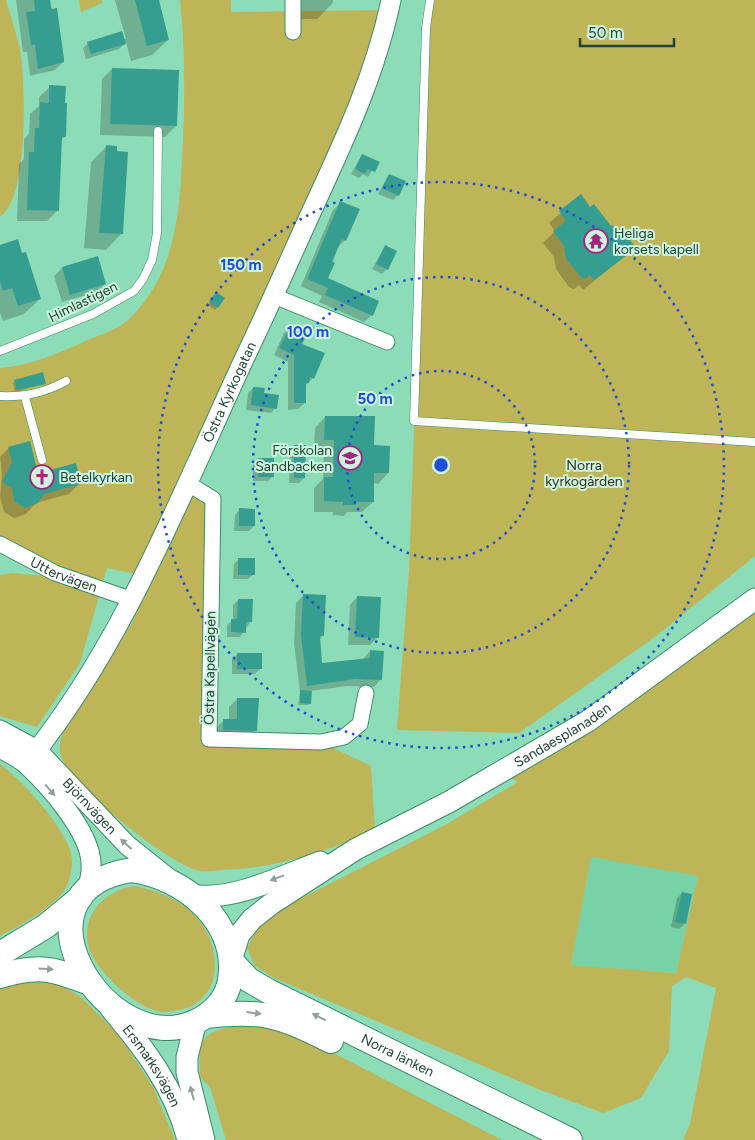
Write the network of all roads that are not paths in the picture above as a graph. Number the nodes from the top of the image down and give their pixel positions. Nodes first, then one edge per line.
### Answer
1 (293, 0) edge
2 (391, 0) edge
3 (430, 0) edge
4 (293, 32) dead end
5 (158, 131) dead end
6 (274, 296) junction
7 (387, 342) dead end
8 (0, 351) edge
9 (66, 381) dead end
10 (0, 396) edge
11 (25, 397) junction
12 (755, 442) edge
13 (42, 460) dead end
14 (187, 483) junction
15 (0, 544) edge
16 (755, 599) edge
17 (130, 600) junction
18 (366, 693) dead end
19 (0, 730) edge
20 (0, 748) edge
21 (32, 757) junction
22 (356, 849) junction
23 (185, 890) junction
24 (85, 893) junction
25 (0, 954) edge
26 (232, 960) junction
27 (0, 976) edge
28 (96, 991) junction
29 (201, 1019) junction
30 (188, 1140) edge
31 (204, 1140) edge
32 (535, 1140) edge
33 (570, 1140) edge

1 - 4 street
2 - 6 street, Östra Kyrkogatan
3 - 12 lane
5 - 8 lane, Himlastigen
6 - 7 street
6 - 14 street, Östra Kyrkogatan
9 - 11 lane
10 - 11 lane
11 - 13 lane
14 - 17 street, Östra Kyrkogatan
14 - 18 street, Östra Kapellvägen
15 - 17 street, Uttervägen
16 - 22 main road, Sandaesplanaden
17 - 21 street, Östra Kyrkogatan
19 - 21 street, Björnvägen
20 - 21 street, Björnvägen
23 -> 21 street, Björnvägen
21 -> 24 street, Björnvägen
22 -> 23 main road, Sandaesplanaden
22 - 26 main road, Sandaesplanaden
23 - 24 highway
23 - 26 highway
24 - 25 highway
24 - 28 highway
26 - 29 highway
33 -> 26 highway, Norra länken
27 -> 28 highway
28 - 29 highway
28 - 30 main road, Ersmarksvägen
31 -> 29 main road, Ersmarksvägen
29 -> 32 highway, Norra länken

